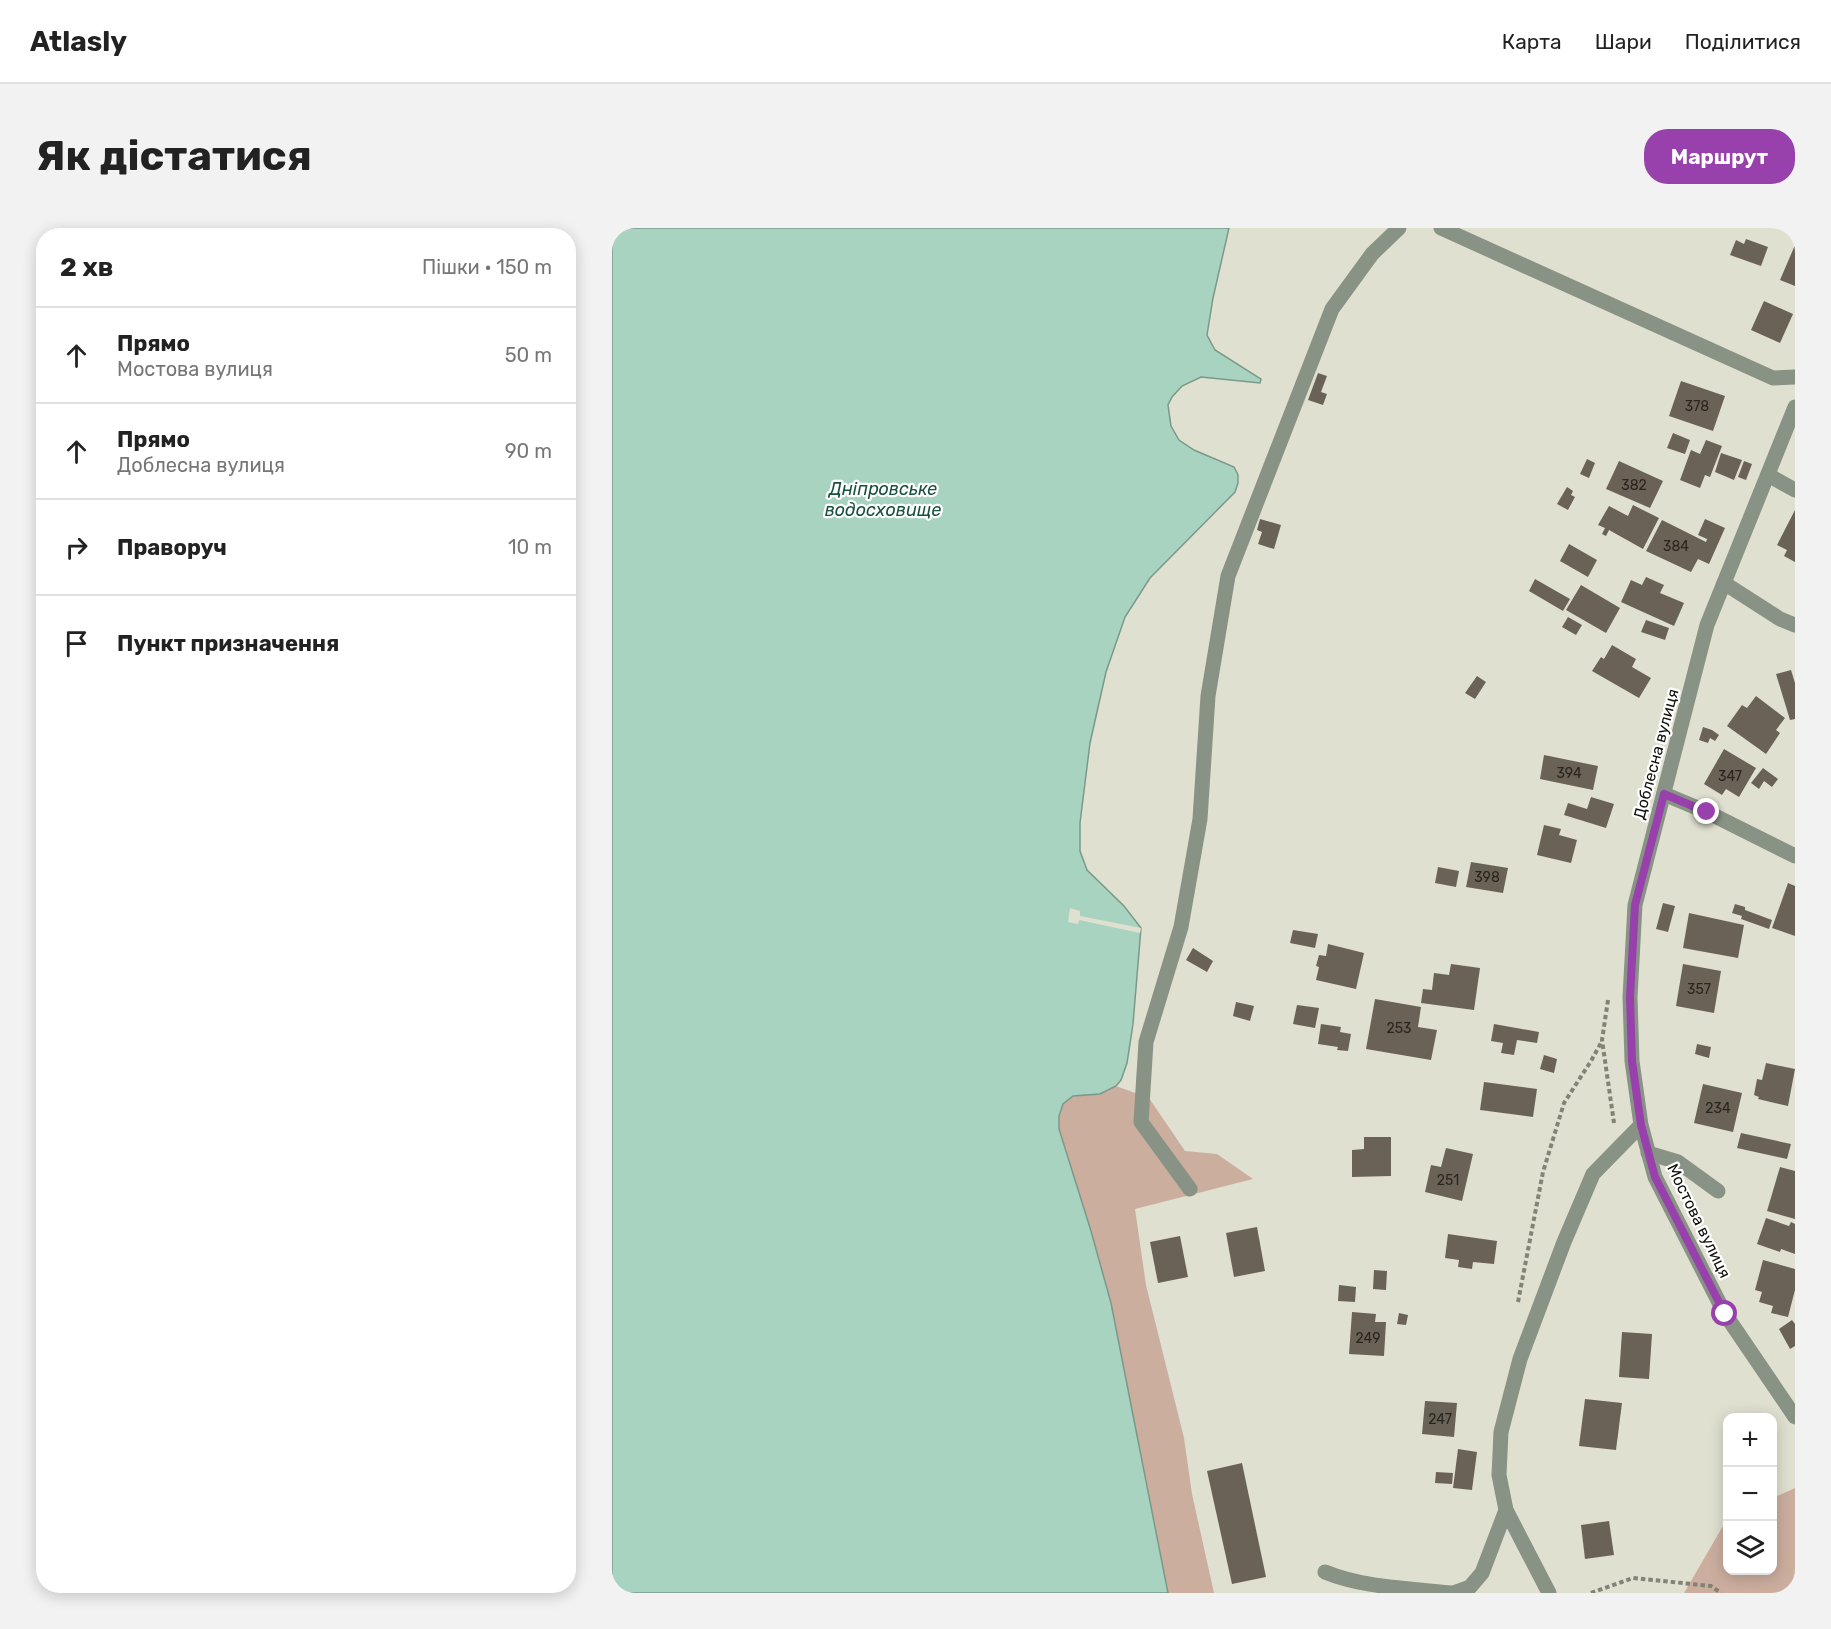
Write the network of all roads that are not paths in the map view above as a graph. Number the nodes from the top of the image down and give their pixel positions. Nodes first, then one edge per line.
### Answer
1 (1399, 228) edge
2 (1441, 228) edge
3 (1795, 377) edge
4 (1795, 407) edge
5 (1767, 475) junction
6 (1795, 490) edge
7 (1724, 583) junction
8 (1795, 625) edge
9 (1664, 794) junction
10 (1795, 856) edge
11 (1641, 1125) junction
12 (1648, 1153) junction
13 (1190, 1189) dead end
14 (1718, 1191) dead end
15 (1795, 1417) edge
16 (1506, 1510) junction
17 (1325, 1572) dead end
18 (1451, 1593) edge
19 (1549, 1593) edge

1 - 13 street
2 - 3 street
4 - 5 street, Доблесна вулиця
5 - 6 street
5 - 7 street, Доблесна вулиця
7 - 8 street
7 - 9 street, Доблесна вулиця
9 - 10 street
9 - 11 street, Доблесна вулиця
11 - 12 street, Мостова вулиця
11 - 16 street
12 - 14 street
12 - 15 street, Мостова вулиця
16 - 18 street
16 - 19 street
17 - 18 street

